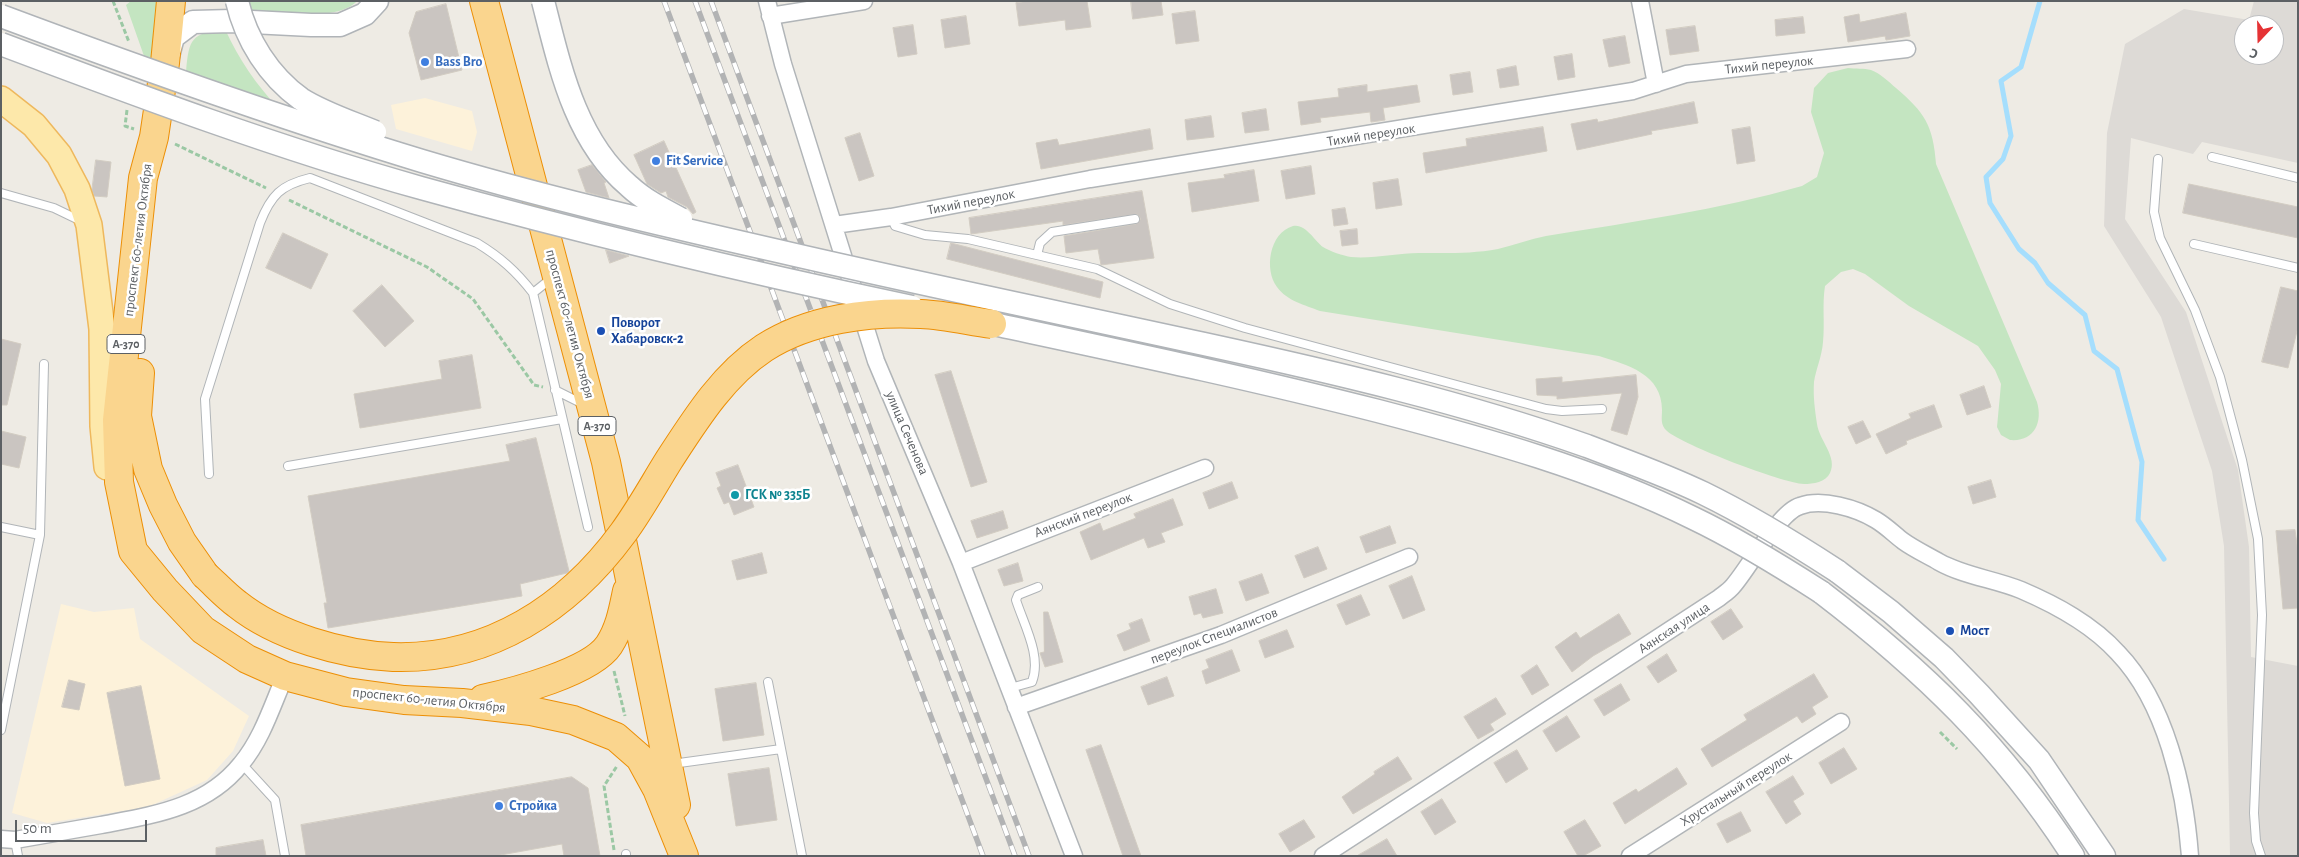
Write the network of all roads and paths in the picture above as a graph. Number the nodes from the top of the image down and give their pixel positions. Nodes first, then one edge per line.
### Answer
1 (171, 1) edge
2 (237, 1) edge
3 (377, 1) edge
4 (484, 1) edge
5 (543, 1) edge
6 (864, 1) edge
7 (1640, 1) edge
8 (768, 9) edge
9 (1, 16) edge
10 (1, 44) edge
11 (1908, 49) dead end
12 (166, 63) junction
13 (1656, 84) junction
14 (1, 99) edge
15 (160, 139) junction
16 (2212, 157) dead end
17 (2158, 159) dead end
18 (2298, 178) edge
19 (509, 184) junction
20 (1, 193) edge
21 (277, 194) junction
22 (891, 217) junction
23 (1135, 219) dead end
24 (88, 225) junction
25 (834, 225) junction
26 (2194, 244) dead end
27 (779, 251) junction
28 (1037, 255) junction
29 (2298, 268) edge
30 (556, 274) junction
31 (533, 293) junction
32 (992, 324) junction
33 (44, 364) dead end
34 (555, 390) junction
35 (592, 408) junction
36 (1602, 409) dead end
37 (562, 419) junction
38 (288, 466) dead end
39 (1205, 468) dead end
40 (209, 474) dead end
41 (1, 527) edge
42 (588, 527) dead end
43 (40, 535) junction
44 (133, 551) junction
45 (1409, 557) dead end
46 (961, 563) junction
47 (626, 566) junction
48 (1038, 587) dead end
49 (608, 647) junction
50 (285, 676) junction
51 (768, 682) dead end
52 (1010, 688) junction
53 (462, 703) junction
54 (1016, 707) junction
55 (1841, 722) dead end
56 (1, 730) edge
57 (1940, 732) dead end
58 (628, 748) junction
59 (781, 749) junction
60 (1957, 749) dead end
61 (242, 764) junction
62 (667, 765) junction
63 (11, 845) edge
64 (285, 856) edge
65 (615, 856) edge
66 (686, 856) edge
67 (802, 856) edge
68 (1074, 856) edge
69 (1323, 856) edge
70 (1630, 856) edge
71 (2074, 856) edge
72 (2104, 856) edge
73 (2190, 856) edge
74 (2261, 856) edge

1 - 12 highway, проспект 60-летия Октября / А-370
2 - 19 main road, bridge
3 - 12 main road
4 - 30 highway, проспект 60-летия Октября / А-370
5 - 27 main road, bridge
6 - 8 street
7 - 13 street
8 - 25 street, улица Сеченова
9 - 19 main road, bridge
10 - 32 main road, bridge
11 - 13 street, Тихий переулок
12 - 15 highway, проспект 60-летия Октября / А-370
13 - 22 street, Тихий переулок
14 - 24 main road
15 - 21 path
15 - 32 highway, bridge
15 - 44 highway, проспект 60-летия Октября / А-370
16 - 18 lane
17 - 74 lane
19 - 27 main road, bridge
20 - 24 lane
21 - 31 lane
21 - 34 path
21 - 40 lane
22 - 25 street, Тихий переулок
22 - 28 lane
23 - 28 lane
24 - 44 main road
25 - 46 street, улица Сеченова
26 - 29 lane
27 - 72 main road, bridge
28 - 36 lane
30 - 31 lane
30 - 35 highway, проспект 60-летия Октября / А-370
31 - 34 lane
32 - 71 main road, bridge
33 - 43 lane
34 - 35 lane
34 - 37 lane
35 - 47 highway, проспект 60-летия Октября / А-370
37 - 38 lane
37 - 42 lane
39 - 46 street, Аянский переулок
41 - 43 lane
43 - 56 lane
44 - 50 highway, проспект 60-летия Октября / А-370
45 - 54 street, переулок Специалистов
46 - 52 street, улица Сеченова
47 - 49 highway, А-370
47 - 62 highway, проспект 60-летия Октября / А-370
48 - 52 lane
49 - 53 highway, А-370
49 - 58 path
50 - 53 highway, проспект 60-летия Октября / А-370
50 - 61 street
51 - 59 lane
52 - 54 street, улица Сеченова
53 - 58 highway, проспект 60-летия Октября / А-370
54 - 68 street, улица Сеченова
55 - 70 street, Хрустальный переулок
57 - 60 path
58 - 65 path
58 - 66 highway, проспект 60-летия Октября / А-370
59 - 62 lane
59 - 67 lane
61 - 63 street
61 - 64 lane
62 - 66 highway, проспект 60-летия Октября / А-370
69 - 73 street, Аянская улица

